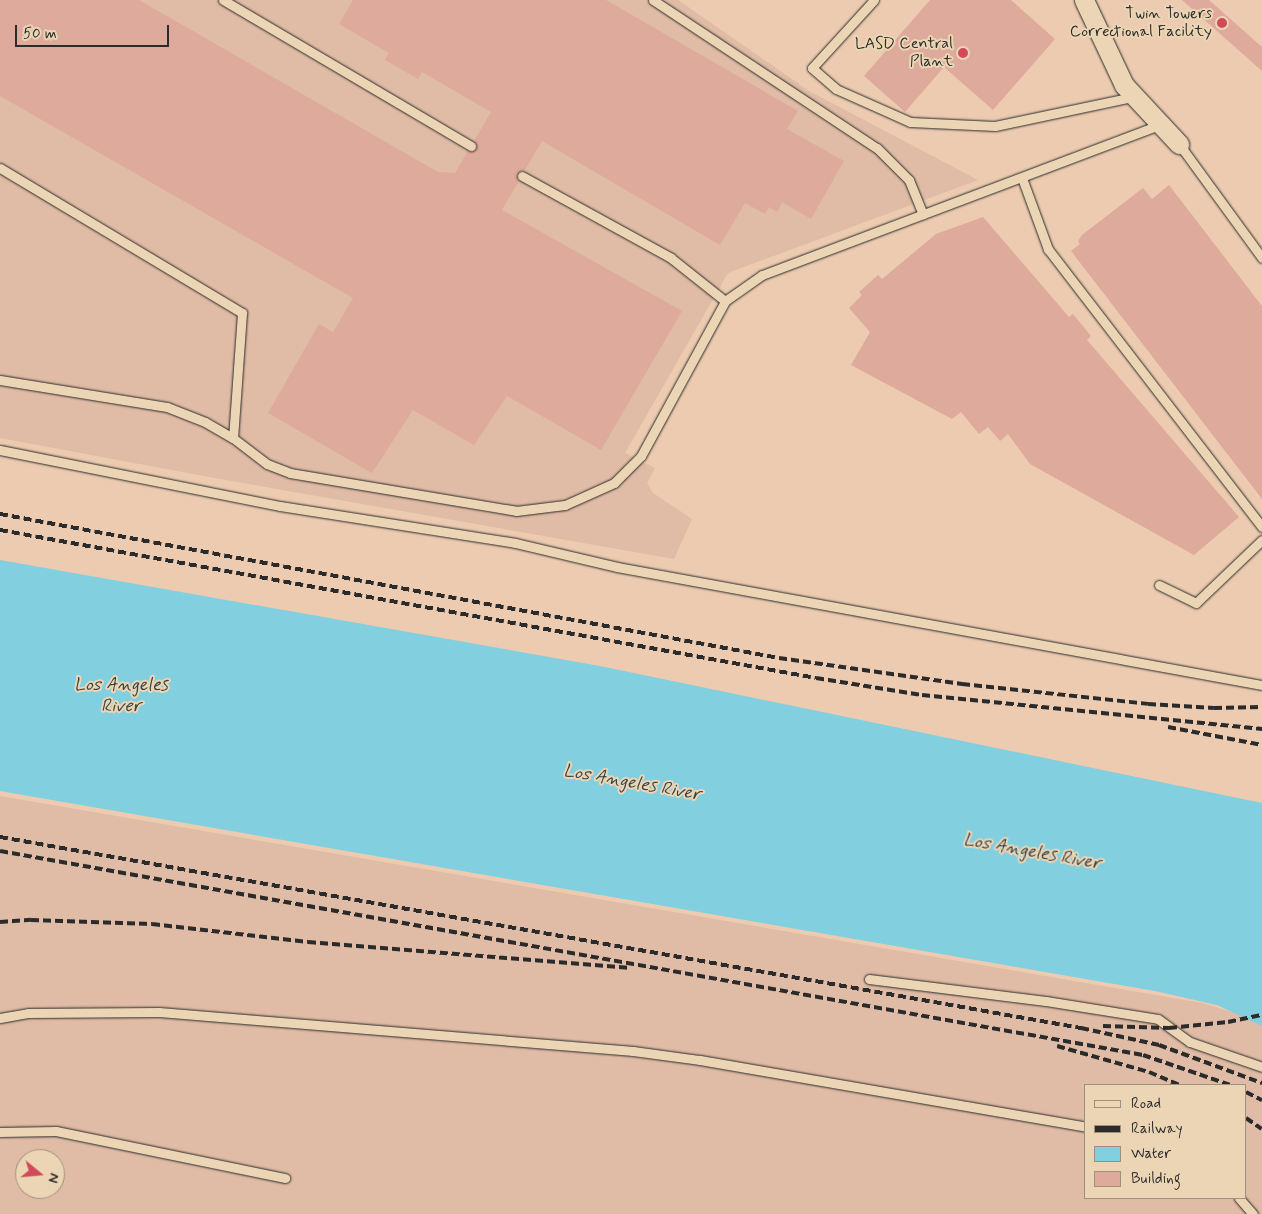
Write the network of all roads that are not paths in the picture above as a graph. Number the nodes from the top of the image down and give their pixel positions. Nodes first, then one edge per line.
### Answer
1 (223, 0) edge
2 (653, 0) edge
3 (874, 0) edge
4 (1084, 0) edge
5 (1133, 97) junction
6 (1160, 125) junction
7 (1179, 144) joint
8 (471, 146) dead end
9 (0, 168) edge
10 (522, 176) dead end
11 (1022, 178) junction
12 (924, 214) junction
13 (1262, 258) edge
14 (725, 302) junction
15 (0, 380) edge
16 (233, 438) junction
17 (0, 450) edge
18 (1262, 527) edge
19 (1262, 540) edge
20 (1159, 585) dead end
21 (1262, 685) edge
22 (869, 979) dead end
23 (0, 1018) edge
24 (1262, 1067) edge
25 (1084, 1127) edge
26 (0, 1132) edge
27 (285, 1178) dead end
28 (1240, 1199) edge
29 (1253, 1214) edge

1 - 8 lane
2 - 12 lane
3 - 5 lane
4 - 5 street
5 - 6 street
6 - 7 street
6 - 11 lane
7 - 13 lane
9 - 16 lane
10 - 14 lane
11 - 12 lane
11 - 18 lane
12 - 14 lane
14 - 16 lane
15 - 16 lane
17 - 21 lane
19 - 20 lane
22 - 24 lane
23 - 25 lane
26 - 27 lane
28 - 29 lane

